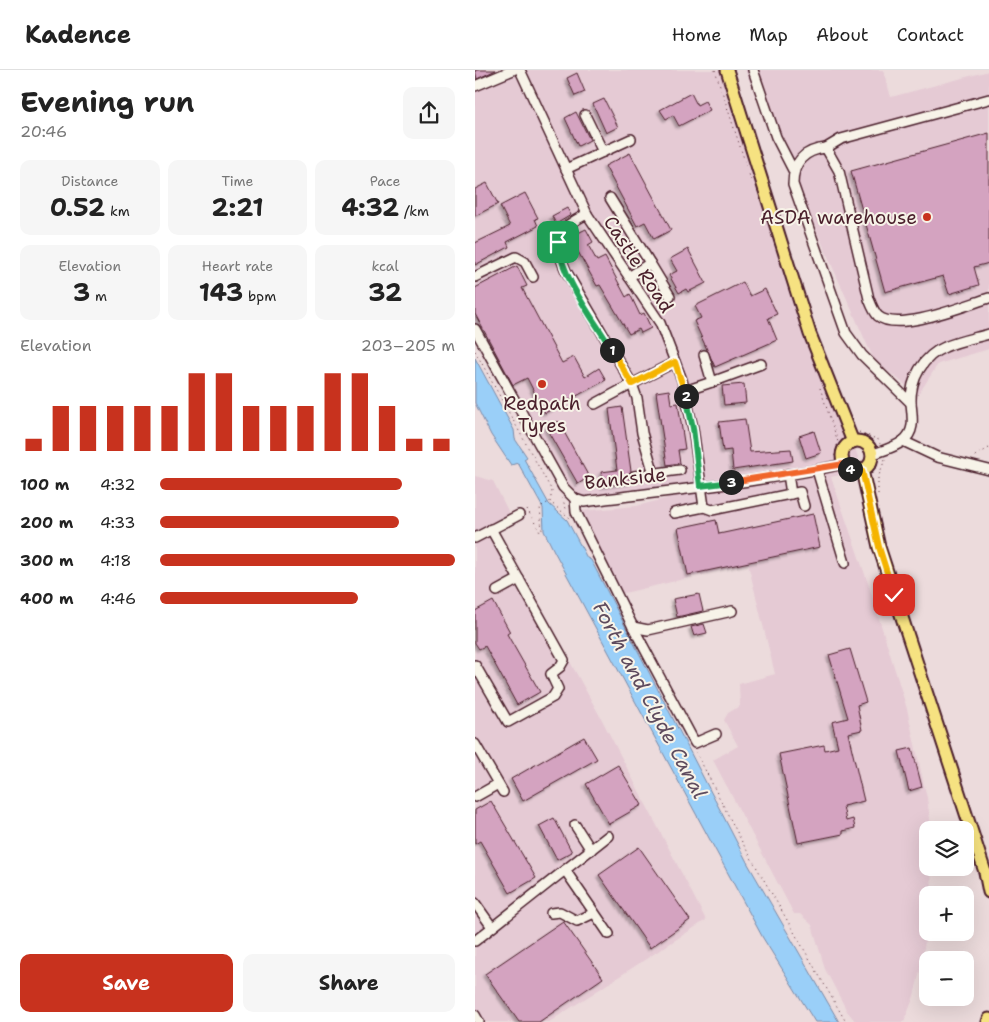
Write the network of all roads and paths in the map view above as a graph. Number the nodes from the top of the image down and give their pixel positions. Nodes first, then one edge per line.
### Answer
1 (513, 70) edge
2 (520, 70) edge
3 (727, 70) edge
4 (753, 70) edge
5 (475, 86) edge
6 (989, 98) edge
7 (585, 115) dead end
8 (631, 139) dead end
9 (826, 148) junction
10 (603, 152) junction
11 (566, 169) junction
12 (793, 170) junction
13 (610, 198) dead end
14 (587, 214) junction
15 (650, 263) junction
16 (475, 277) edge
17 (533, 277) dead end
18 (629, 277) junction
19 (670, 296) dead end
20 (989, 298) edge
21 (475, 329) edge
22 (989, 334) edge
23 (704, 355) dead end
24 (675, 362) junction
25 (761, 364) dead end
26 (712, 382) junction
27 (632, 384) junction
28 (685, 391) junction
29 (911, 403) junction
30 (595, 404) dead end
31 (903, 441) junction
32 (853, 442) junction
33 (989, 448) edge
34 (871, 455) junction
35 (844, 464) junction
36 (968, 464) junction
37 (680, 470) dead end
38 (817, 470) junction
39 (862, 470) junction
40 (989, 470) edge
41 (654, 474) junction
42 (788, 474) junction
43 (634, 476) dead end
44 (700, 486) junction
45 (563, 487) junction
46 (791, 494) junction
47 (575, 499) junction
48 (550, 502) dead end
49 (803, 506) dead end
50 (704, 507) junction
51 (674, 513) dead end
52 (519, 515) joint
53 (569, 517) dead end
54 (491, 529) junction
55 (475, 538) edge
56 (845, 563) dead end
57 (519, 579) junction
58 (497, 591) dead end
59 (731, 612) dead end
60 (633, 627) junction
61 (475, 665) edge
62 (716, 734) dead end
63 (475, 744) edge
64 (475, 797) edge
65 (575, 825) dead end
66 (608, 836) dead end
67 (591, 850) junction
68 (565, 870) junction
69 (989, 892) edge
70 (475, 903) edge
71 (551, 913) dead end
72 (594, 913) junction
73 (492, 928) junction
74 (609, 934) dead end
75 (475, 941) edge
76 (475, 1015) edge
77 (479, 1022) edge

1 - 5 street
2 - 11 street, Castle Road
3 - 32 main road
4 - 12 street
6 - 9 street
7 - 10 street
8 - 10 street
9 - 12 street
9 - 20 street
10 - 11 street
11 - 14 street, Castle Road
12 - 29 street
13 - 15 street
14 - 18 street, Castle Road
14 - 27 street
15 - 18 street
15 - 19 street
16 - 17 street
18 - 24 street, Castle Road
21 - 45 street, Bankside
22 - 29 street
23 - 26 street
24 - 27 street
24 - 28 street, Castle Road
25 - 26 street
26 - 28 street
27 - 30 street
27 - 41 street
28 - 44 street, Castle Road
29 - 31 street
31 - 34 street
31 - 36 street
32 - 34 main road
32 - 35 main road
33 - 36 path
34 - 39 main road
35 - 38 street, Bankside
35 - 39 main road
36 - 40 street
37 - 41 street
38 - 42 street, Bankside
38 - 56 street
39 - 69 main road
41 - 43 street
42 - 44 street, Bankside
42 - 46 street
44 - 47 street, Bankside
44 - 50 street, Castle Road
45 - 47 street, Bankside
45 - 53 path
46 - 49 street
46 - 50 street
47 - 60 street
48 - 52 path
50 - 51 street
52 - 54 street
54 - 55 street
54 - 57 street
57 - 58 street
57 - 61 street
59 - 60 street
60 - 62 street
63 - 64 street
65 - 67 street
66 - 67 street
67 - 68 street
68 - 72 street
68 - 73 street
70 - 73 street
71 - 72 street
72 - 74 street
73 - 75 street
76 - 77 street

